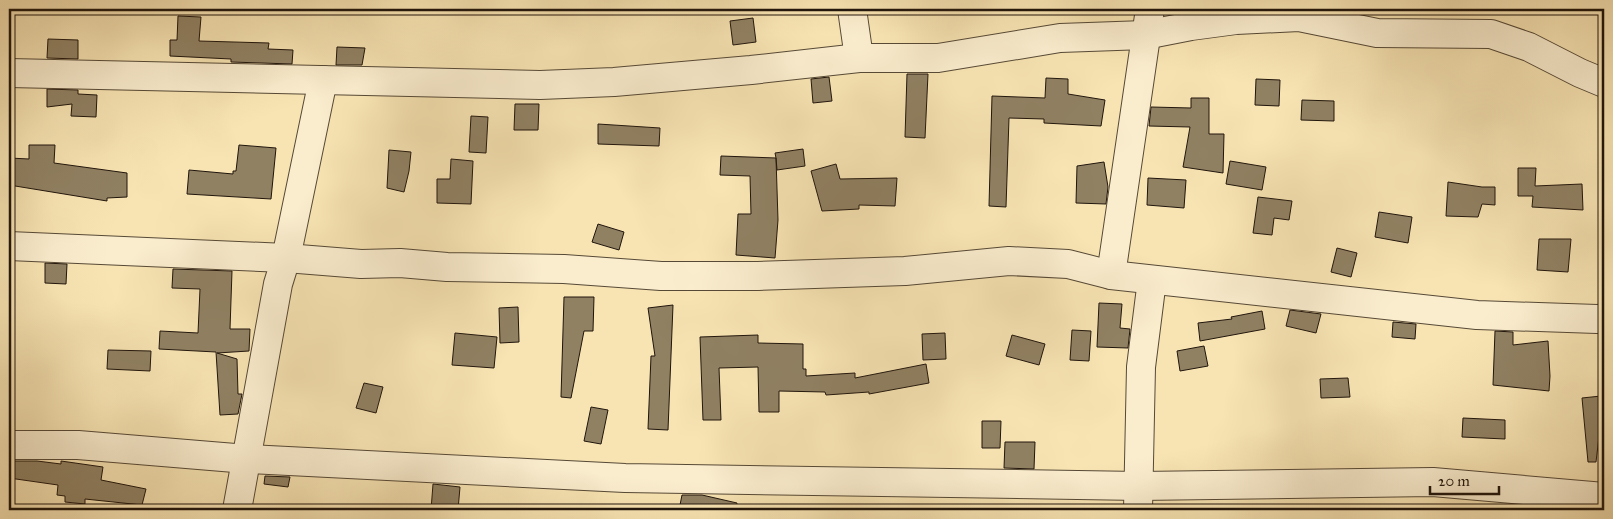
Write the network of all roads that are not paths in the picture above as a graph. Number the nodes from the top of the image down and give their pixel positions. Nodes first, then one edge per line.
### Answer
1 (852, 9) edge
2 (1150, 9) edge
3 (1146, 35) junction
4 (860, 58) junction
5 (9, 72) edge
6 (324, 80) junction
7 (1604, 83) edge
8 (9, 246) edge
9 (286, 258) junction
10 (1111, 275) junction
11 (1152, 280) junction
12 (1604, 318) edge
13 (9, 445) edge
14 (247, 459) junction
15 (1604, 497) edge
16 (1139, 498) edge
17 (237, 510) edge

1 - 4 street
2 - 3 street
3 - 4 street
3 - 7 street
3 - 10 street
4 - 6 street
5 - 6 street
6 - 9 street
8 - 9 street
9 - 10 street
9 - 14 street
10 - 11 street
11 - 12 street
11 - 16 street
13 - 14 street
14 - 16 street
14 - 17 street
15 - 16 street

